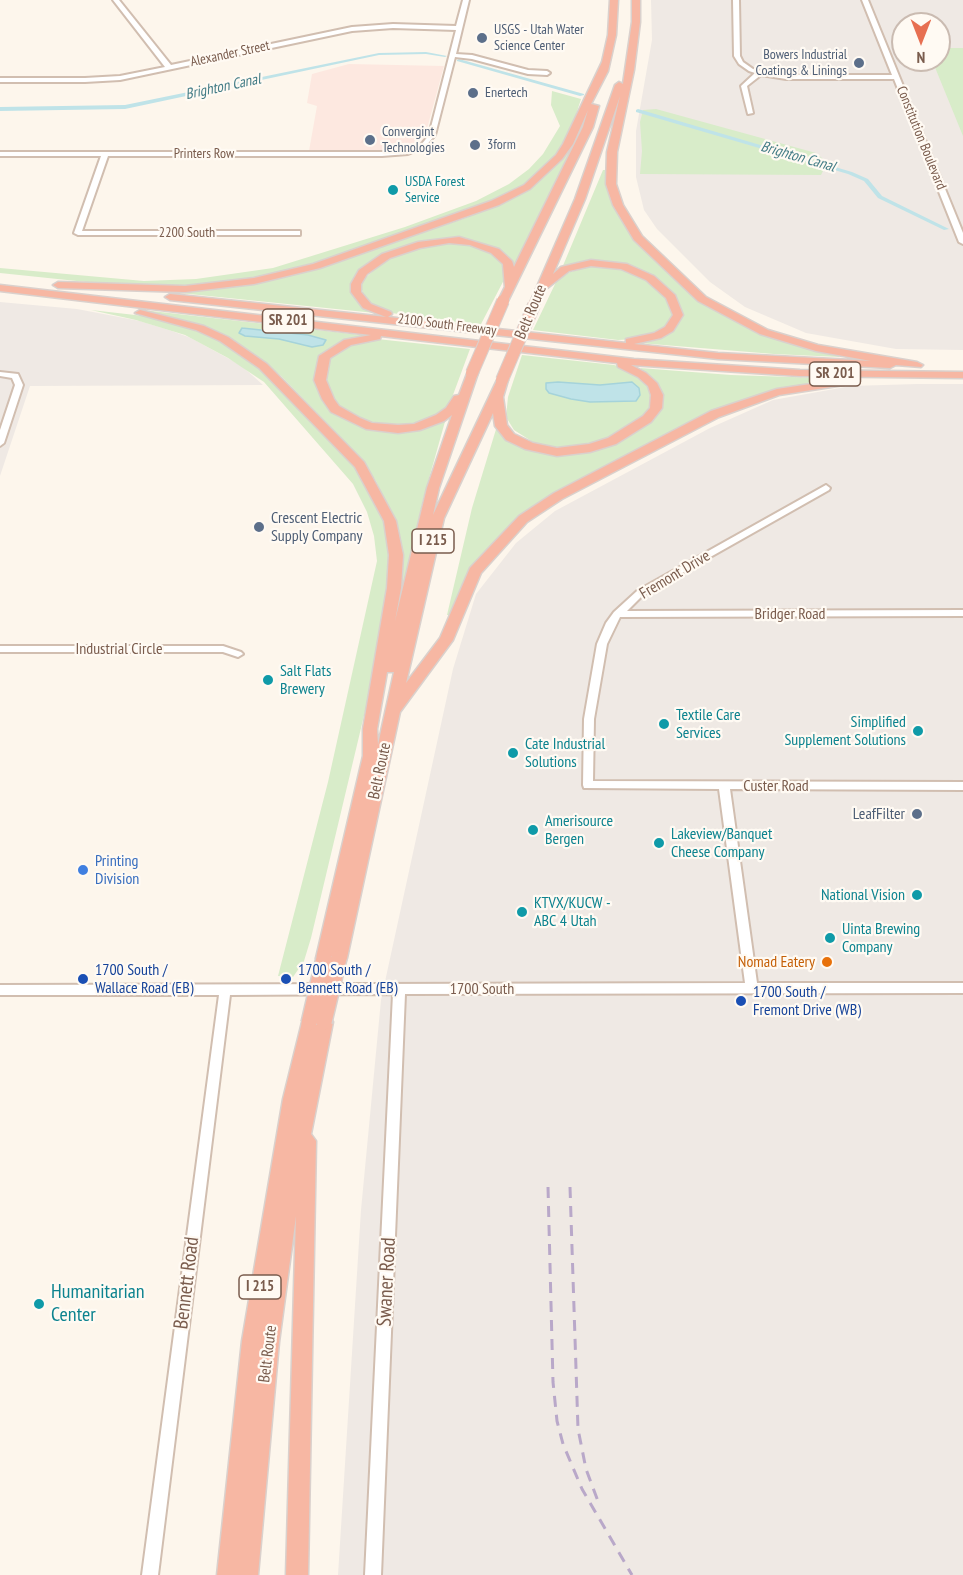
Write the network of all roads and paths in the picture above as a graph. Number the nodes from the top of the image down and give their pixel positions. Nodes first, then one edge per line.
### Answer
1 (116, 0) edge
2 (466, 0) edge
3 (614, 0) edge
4 (635, 0) edge
5 (736, 0) edge
6 (865, 0) edge
7 (459, 28) junction
8 (452, 55) junction
9 (606, 62) junction
10 (169, 67) junction
11 (547, 73) dead end
12 (759, 73) junction
13 (896, 77) junction
14 (0, 81) edge
15 (750, 113) dead end
16 (0, 154) edge
17 (105, 154) junction
18 (297, 233) dead end
19 (963, 242) edge
20 (1, 281) edge
21 (56, 285) junction
22 (0, 296) edge
23 (505, 296) junction
24 (88, 297) junction
25 (536, 300) junction
26 (423, 324) junction
27 (601, 344) junction
28 (489, 346) junction
29 (580, 357) junction
30 (917, 365) junction
31 (963, 365) edge
32 (0, 374) edge
33 (963, 376) edge
34 (470, 377) junction
35 (497, 396) junction
36 (0, 442) edge
37 (826, 488) dead end
38 (963, 613) edge
39 (617, 614) junction
40 (0, 649) edge
41 (238, 654) dead end
42 (393, 711) junction
43 (370, 756) junction
44 (588, 785) joint
45 (724, 786) junction
46 (963, 786) edge
47 (332, 957) junction
48 (963, 988) edge
49 (399, 989) junction
50 (752, 989) junction
51 (0, 990) edge
52 (225, 990) junction
53 (316, 1022) junction
54 (308, 1096) junction
55 (150, 1575) edge
56 (226, 1575) edge
57 (247, 1575) edge
58 (297, 1575) edge
59 (373, 1575) edge

1 - 10 street
2 - 7 street
3 - 9 highway, Belt Route / I 215
4 - 25 highway, Belt Route / I 215
4 - 30 highway
5 - 12 street
6 - 13 street, Constitution Boulevard
7 - 8 street
7 - 10 street, Alexander Street
8 - 11 street
8 - 17 street, Printers Row
9 - 21 highway
9 - 23 highway, Belt Route / I 215
10 - 14 street, Alexander Street
12 - 13 street
12 - 15 street
13 - 19 street, Constitution Boulevard
16 - 17 street, Printers Row
17 - 18 street, 2200 South
20 - 21 highway, 2100 South Freeway / SR 201
20 - 24 highway, 2100 South Freeway / SR 201
21 - 26 highway, 2100 South Freeway / SR 201
22 - 24 highway
22 - 43 highway
23 - 26 highway
23 - 34 highway, Belt Route / I 215, bridge
24 - 28 highway, 2100 South Freeway / SR 201
25 - 27 highway
25 - 35 highway, Belt Route / I 215, bridge
26 - 27 highway, 2100 South Freeway / SR 201
27 - 30 highway, 2100 South Freeway / SR 201
28 - 29 highway, 2100 South Freeway / SR 201
28 - 34 highway
29 - 33 highway, 2100 South Freeway / SR 201
29 - 35 highway
30 - 31 highway, 2100 South Freeway / SR 201
32 - 36 street
33 - 42 highway
34 - 43 highway, Belt Route / I 215
35 - 42 highway, Belt Route / I 215
37 - 39 street, Fremont Drive
38 - 39 street, Bridger Road
39 - 44 street, Fremont Drive
40 - 41 street, Industrial Circle
42 - 47 highway, Belt Route / I 215
43 - 47 highway, Belt Route / I 215
44 - 45 street, Custer Road
45 - 46 street, Custer Road
45 - 50 street
47 - 53 highway, Belt Route / I 215, bridge
48 - 50 street, 1700 South
49 - 50 street, 1700 South
49 - 52 street, 1700 South
49 - 59 street, Swaner Road
51 - 52 street, 1700 South
52 - 55 street, Bennett Road
53 - 54 highway, Belt Route / I 215
53 - 56 highway, Belt Route / I 215
54 - 57 highway, Belt Route / I 215
54 - 58 highway

